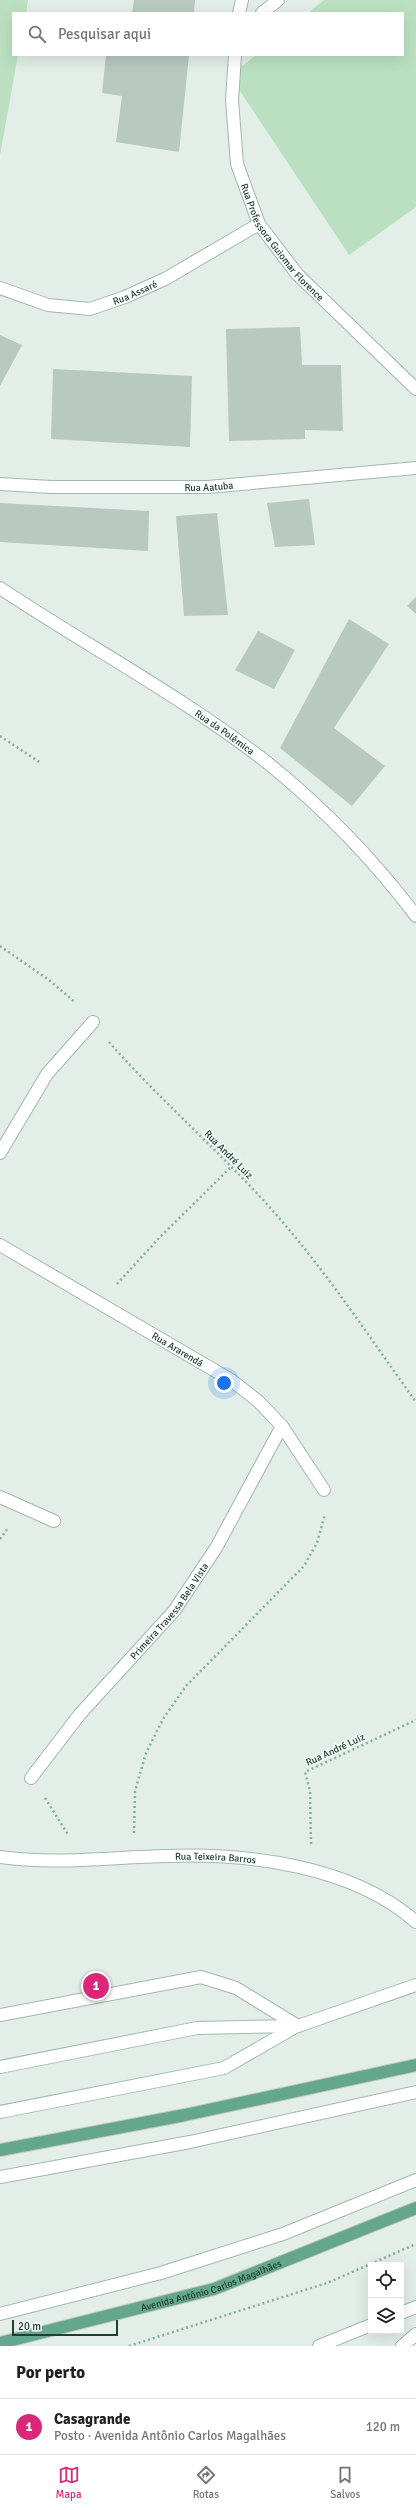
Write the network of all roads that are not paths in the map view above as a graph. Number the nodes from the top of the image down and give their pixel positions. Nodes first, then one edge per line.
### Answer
1 (242, 0) edge
2 (278, 0) edge
3 (240, 12) edge
4 (263, 12) edge
5 (235, 56) edge
6 (259, 224) junction
7 (0, 288) edge
8 (416, 389) edge
9 (416, 468) edge
10 (0, 484) edge
11 (0, 588) edge
12 (416, 916) edge
13 (93, 1022) road end
14 (0, 1153) edge
15 (0, 1245) edge
16 (282, 1426) junction
17 (324, 1490) road end
18 (0, 1497) edge
19 (54, 1521) dead end
20 (31, 1778) road end
21 (0, 1857) edge
22 (416, 1922) edge
23 (416, 1985) edge
24 (0, 2015) edge
25 (298, 2026) junction
26 (416, 2065) edge
27 (0, 2067) edge
28 (416, 2092) edge
29 (0, 2112) edge
30 (0, 2150) edge
31 (0, 2178) edge
32 (416, 2180) edge
33 (416, 2208) edge
34 (416, 2307) edge
35 (404, 2312) edge
36 (0, 2314) edge
37 (368, 2326) edge
38 (416, 2334) edge
39 (0, 2343) edge
40 (319, 2346) edge
41 (402, 2346) edge

1 - 3 street
2 - 4 street
5 - 6 street, Rua Professora Guiomar Florence
6 - 7 street, Rua Assaré
6 - 8 street, Rua Professora Guiomar Florence
9 - 10 street, Rua Aatuba
11 - 12 street, Rua da Polêmica
13 - 14 street
15 - 16 street, Rua Ararendá
16 - 17 street, Rua Ararendá
16 - 20 street, Primeira Travessa Bela Vista
18 - 19 street
21 - 22 street, Rua Teixeira Barros
23 - 25 street
24 - 25 street
25 - 27 street
25 - 29 street
26 - 30 main road
28 - 31 street
32 - 36 street
33 - 39 main road, Avenida Antônio Carlos Magalhães
34 - 35 street
37 - 40 street
38 - 41 street

